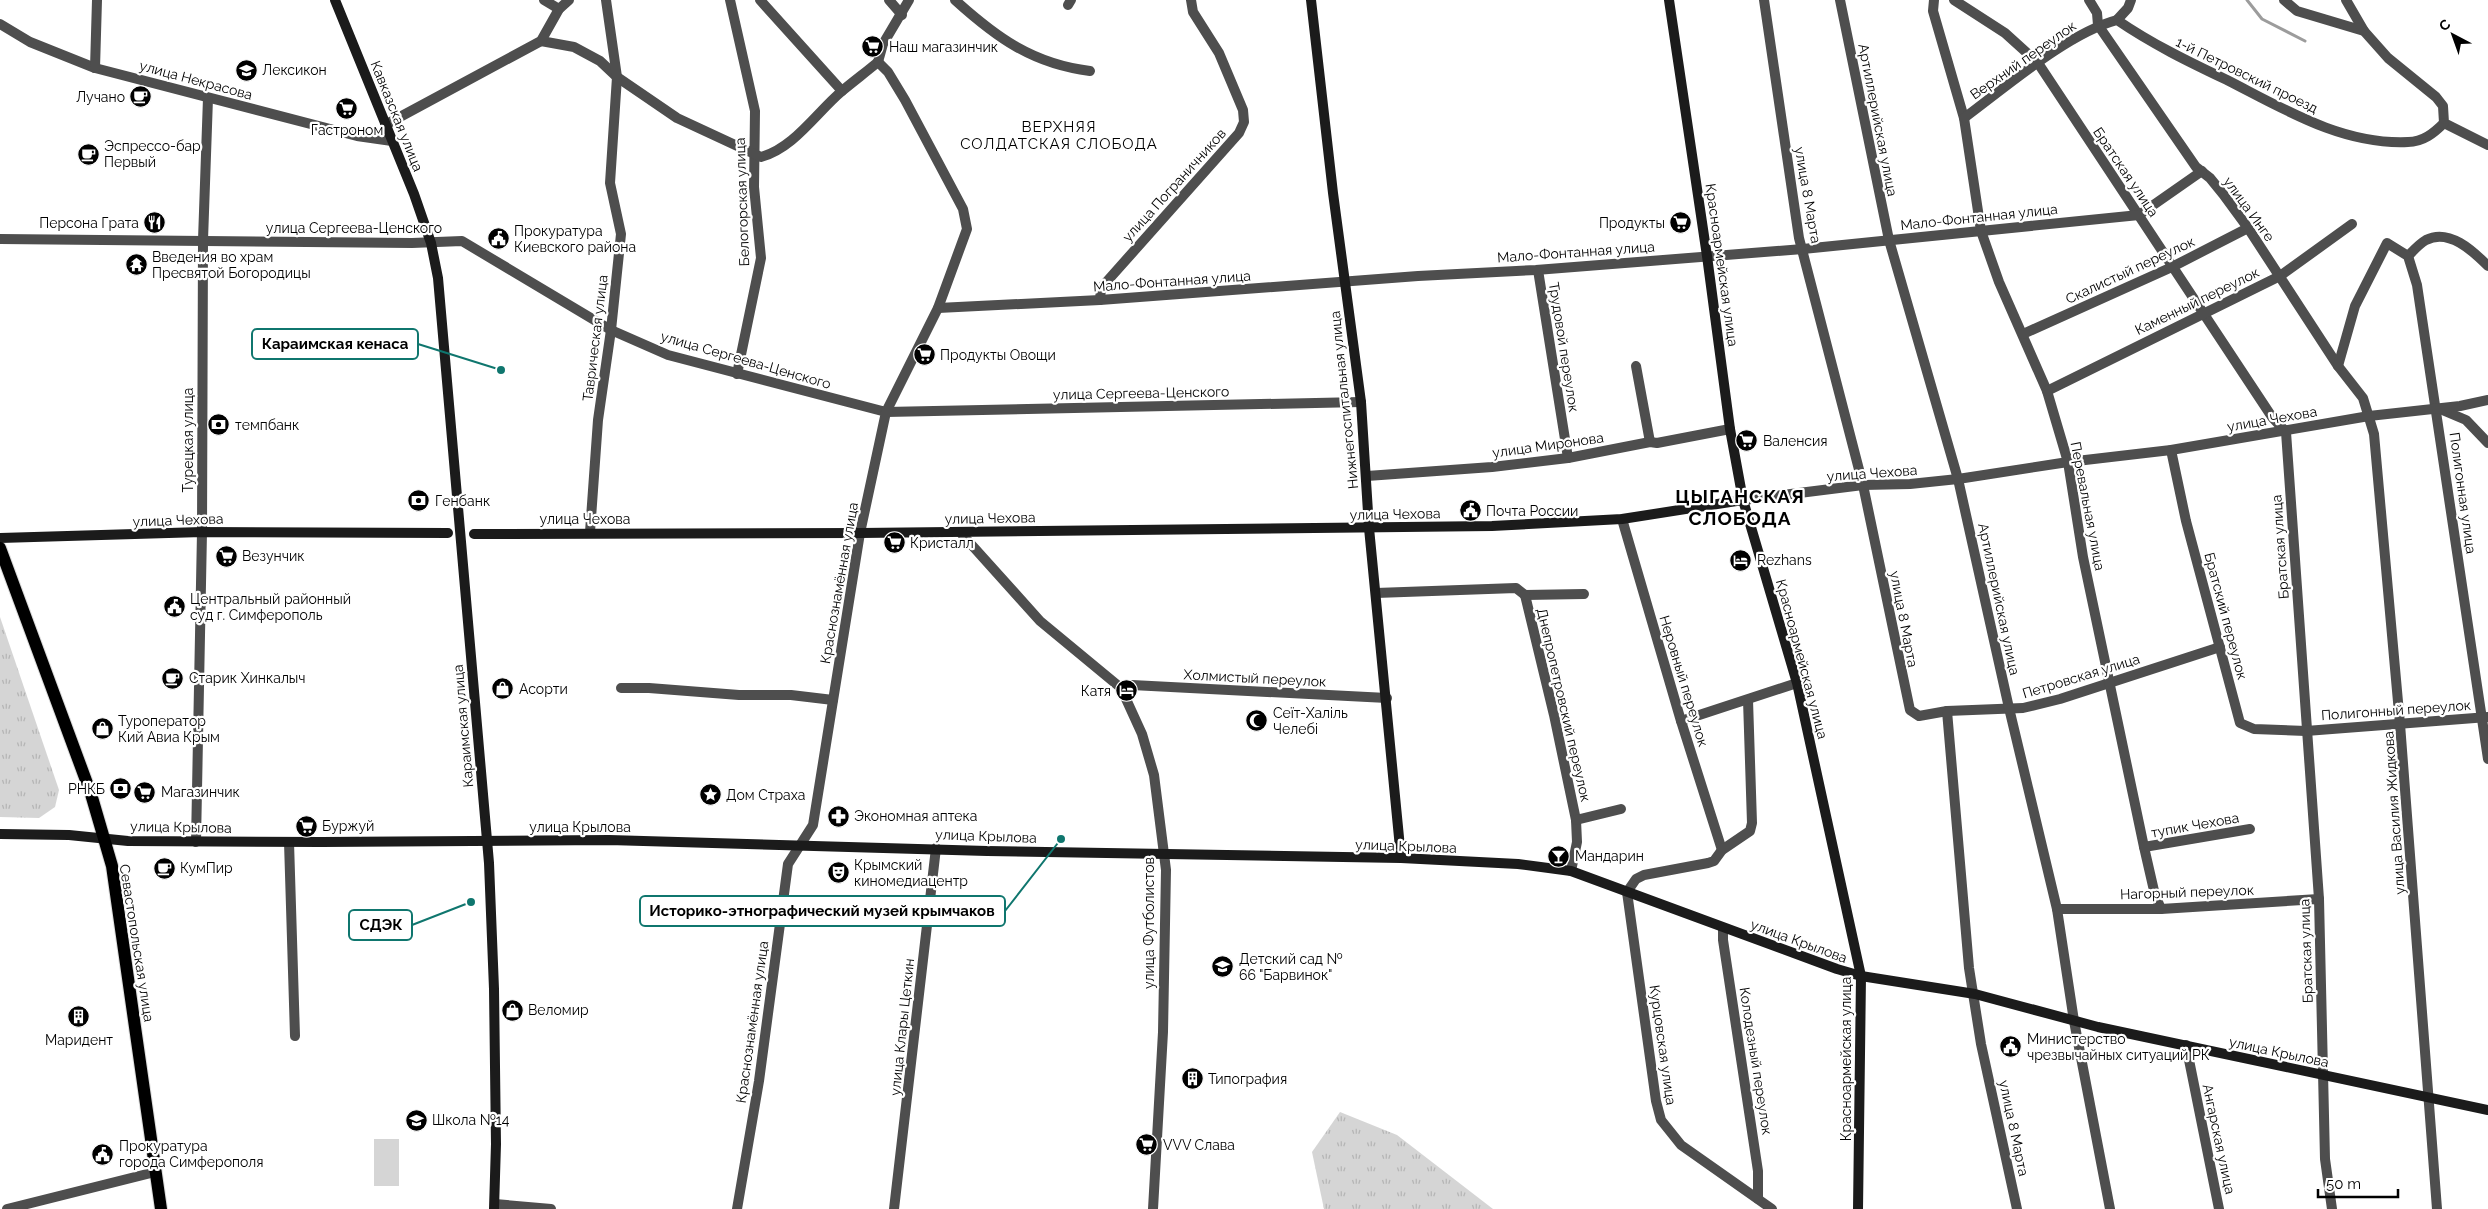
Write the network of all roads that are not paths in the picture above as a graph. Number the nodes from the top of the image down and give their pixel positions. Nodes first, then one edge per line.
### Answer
1 (97, 0) edge
2 (335, 0) edge
3 (544, 0) edge
4 (568, 0) edge
5 (606, 0) edge
6 (730, 0) edge
7 (760, 0) edge
8 (890, 0) edge
9 (909, 0) edge
10 (955, 0) edge
11 (1191, 0) edge
12 (1311, 0) edge
13 (1669, 0) edge
14 (1764, 0) edge
15 (1840, 0) edge
16 (1934, 0) edge
17 (1954, 0) edge
18 (2089, 0) edge
19 (2131, 0) edge
20 (2284, 0) edge
21 (2346, 0) edge
22 (559, 9) junction
23 (902, 15) junction
24 (2117, 20) junction
25 (0, 24) edge
26 (2098, 25) junction
27 (2364, 31) junction
28 (541, 41) junction
29 (878, 62) junction
30 (2038, 63) junction
31 (95, 68) junction
32 (1090, 71) dead end
33 (617, 77) junction
34 (842, 91) junction
35 (208, 98) junction
36 (1964, 118) junction
37 (2444, 123) junction
38 (385, 125) junction
39 (392, 142) junction
40 (2488, 145) edge
41 (753, 154) junction
42 (2202, 171) junction
43 (2139, 215) junction
44 (2352, 224) dead end
45 (2248, 228) junction
46 (1980, 231) junction
47 (0, 239) edge
48 (203, 240) junction
49 (1889, 240) junction
50 (431, 243) junction
51 (1803, 249) junction
52 (1707, 256) junction
53 (2408, 256) junction
54 (2172, 266) junction
55 (2488, 266) edge
56 (1538, 270) junction
57 (2280, 276) junction
58 (1345, 282) junction
59 (1100, 300) junction
60 (938, 308) junction
61 (2202, 312) junction
62 (611, 330) junction
63 (2023, 334) junction
64 (1636, 366) dead end
65 (2338, 366) junction
66 (737, 374) junction
67 (2048, 391) junction
68 (2488, 400) edge
69 (1361, 402) junction
70 (2436, 408) junction
71 (886, 412) junction
72 (2369, 416) junction
73 (1730, 429) junction
74 (2286, 432) junction
75 (1650, 442) junction
76 (2488, 442) edge
77 (2171, 450) junction
78 (1568, 458) junction
79 (2068, 462) junction
80 (1367, 476) junction
81 (1958, 479) junction
82 (1863, 485) junction
83 (1744, 500) junction
84 (1622, 519) junction
85 (1369, 528) junction
86 (202, 532) junction
87 (590, 532) junction
88 (960, 532) junction
89 (860, 533) junction
90 (448, 534) dead end
91 (474, 534) dead end
92 (0, 538) edge
93 (0, 548) edge
94 (1376, 594) junction
95 (1584, 594) dead end
96 (1524, 596) junction
97 (2220, 647) junction
98 (2110, 682) junction
99 (1797, 683) junction
100 (621, 688) dead end
101 (1121, 688) junction
102 (1387, 698) junction
103 (833, 700) junction
104 (1748, 700) junction
105 (2009, 708) junction
106 (1947, 711) junction
107 (2485, 717) edge
108 (1681, 721) junction
109 (2400, 724) junction
110 (2306, 730) junction
111 (2488, 759) edge
112 (1621, 809) dead end
113 (1576, 820) junction
114 (2250, 829) dead end
115 (0, 834) edge
116 (102, 837) junction
117 (486, 840) junction
118 (196, 842) junction
119 (289, 842) junction
120 (800, 846) junction
121 (2144, 847) junction
122 (936, 848) junction
123 (1722, 850) junction
124 (1163, 853) junction
125 (1401, 858) junction
126 (1571, 871) junction
127 (1627, 892) junction
128 (2319, 900) junction
129 (2057, 908) junction
130 (2161, 910) junction
131 (1723, 928) junction
132 (1861, 976) junction
133 (1974, 994) junction
134 (2074, 1021) junction
135 (295, 1036) dead end
136 (2186, 1045) junction
137 (2323, 1075) junction
138 (2430, 1098) junction
139 (2488, 1110) edge
140 (155, 1172) junction
141 (1758, 1199) junction
142 (494, 1207) edge
143 (7, 1209) edge
144 (161, 1209) edge
145 (550, 1209) edge
146 (737, 1209) edge
147 (894, 1209) edge
148 (1153, 1209) edge
149 (1772, 1209) edge
150 (1858, 1209) edge
151 (2017, 1209) edge
152 (2110, 1209) edge
153 (2220, 1209) edge
154 (2332, 1209) edge
155 (2437, 1209) edge

1 - 31 street
2 - 38 main road, Кавказская улица
3 - 22 street
4 - 22 street
5 - 33 street, Таврическая улица
6 - 41 street, Белогорская улица
7 - 34 street
8 - 23 street
9 - 23 street
10 - 32 street
11 - 59 street, улица Пограничников
12 - 58 main road, Нижнегоспитальная улица
13 - 52 main road, Красноармейская улица
14 - 51 street, улица 8 Марта
15 - 49 street, Артиллерийская улица
16 - 36 street, Перевальная улица
17 - 30 street, Братская улица
18 - 26 street, улица Инге
19 - 24 street
20 - 27 street
21 - 27 street
22 - 28 street
23 - 29 street
24 - 26 street
24 - 37 street, 1-й Петровский проезд
25 - 31 street, улица Некрасова
26 - 30 street, Верхний переулок
26 - 42 street, улица Инге
27 - 37 street
28 - 33 street
28 - 38 street
29 - 34 street
29 - 60 street, Краснознамённая улица
30 - 36 street, Верхний переулок
30 - 43 street, Братская улица
31 - 35 street, улица Некрасова
33 - 41 street
33 - 62 street, Таврическая улица
34 - 41 street
35 - 39 street, улица Некрасова
35 - 48 street, Турецкая улица
36 - 46 street, Перевальная улица
37 - 40 street
38 - 39 main road, Кавказская улица
39 - 50 main road, Кавказская улица
41 - 66 street, Белогорская улица
42 - 43 street, Мало-Фонтанная улица
42 - 45 street, улица Инге
43 - 46 street, Мало-Фонтанная улица
43 - 54 street, Братская улица
44 - 57 street, Каменный переулок
45 - 54 street, Скалистый переулок
45 - 57 street, улица Инге
46 - 49 street, Мало-Фонтанная улица
46 - 63 street, Перевальная улица
47 - 48 street, улица Сергеева-Ценского
48 - 50 street, улица Сергеева-Ценского
48 - 86 street, Турецкая улица
49 - 51 street, Мало-Фонтанная улица
49 - 81 street, Артиллерийская улица
50 - 62 street, улица Сергеева-Ценского
50 - 117 main road, Караимская улица
51 - 52 street, Мало-Фонтанная улица
51 - 82 street, улица 8 Марта
52 - 56 street, Мало-Фонтанная улица
52 - 73 main road, Красноармейская улица
53 - 55 street
53 - 65 street
53 - 70 street, Полигонная улица
54 - 61 street, Братская улица
54 - 63 street, Скалистый переулок
56 - 58 street, Мало-Фонтанная улица
56 - 78 street, Трудовой переулок
57 - 61 street, Каменный переулок
57 - 65 street, улица Инге
58 - 59 street, Мало-Фонтанная улица
58 - 69 main road, Нижнегоспитальная улица
59 - 60 street, Мало-Фонтанная улица
60 - 71 street, Краснознамённая улица
61 - 67 street, Каменный переулок
61 - 74 street, Братская улица
62 - 66 street, улица Сергеева-Ценского
62 - 87 street, Таврическая улица
63 - 67 street, Перевальная улица
64 - 75 street
65 - 72 street, улица Инге
66 - 71 street, улица Сергеева-Ценского
67 - 79 street, Перевальная улица
68 - 70 street, улица Чехова
69 - 71 street, улица Сергеева-Ценского
69 - 80 main road, Нижнегоспитальная улица
70 - 72 street, улица Чехова
70 - 76 street
70 - 107 street, Полигонная улица
71 - 89 street, Краснознамённая улица
72 - 74 street, улица Чехова
72 - 109 street, улица Василия Жидкова
73 - 75 street, улица Миронова
73 - 83 main road, Красноармейская улица
74 - 77 street, улица Чехова
74 - 110 street, Братская улица
75 - 78 street, улица Миронова
77 - 79 street, улица Чехова
77 - 97 street, Братский переулок
78 - 80 street, улица Миронова
79 - 81 street, улица Чехова
79 - 98 street, Перевальная улица
80 - 85 main road, Нижнегоспитальная улица
81 - 82 street, улица Чехова
81 - 105 street, Артиллерийская улица
82 - 83 street, улица Чехова
82 - 106 street, улица 8 Марта
83 - 84 main road, улица Чехова
83 - 99 main road, Красноармейская улица
84 - 85 main road, улица Чехова
84 - 108 street, Неровный переулок
85 - 88 main road, улица Чехова
85 - 94 main road, Нижнегоспитальная улица
86 - 90 main road, улица Чехова
86 - 92 main road, улица Чехова
86 - 118 street, Турецкая улица
87 - 89 main road, улица Чехова
87 - 91 main road, улица Чехова
88 - 89 main road, улица Чехова
88 - 101 street, улица Футболистов
89 - 103 street, Краснознамённая улица
93 - 116 main road, Севастопольская улица
94 - 96 street, Днепропетровский переулок
94 - 102 main road, Нижнегоспитальная улица
95 - 96 street, Днепропетровский переулок
96 - 113 street, Днепропетровский переулок
97 - 98 street, Петровская улица
97 - 110 street, Братский переулок
98 - 105 street, Петровская улица
98 - 121 street, Перевальная улица
99 - 104 street
99 - 132 main road, Красноармейская улица
100 - 103 street
101 - 102 street, Холмистый переулок
101 - 124 street, улица Футболистов
102 - 125 main road, Нижнегоспитальная улица
103 - 120 street, Краснознамённая улица
104 - 108 street
104 - 123 street
105 - 106 street, Петровская улица
105 - 129 street, Артиллерийская улица
106 - 133 street, улица 8 Марта
107 - 109 street, Полигонный переулок
107 - 111 street, Полигонная улица
108 - 123 street, Неровный переулок
109 - 110 street, Полигонный переулок
109 - 138 street, улица Василия Жидкова
110 - 128 street, Братская улица
112 - 113 street, Днепропетровский переулок
113 - 126 street, Днепропетровский переулок
114 - 121 street, тупик Чехова
115 - 116 main road, улица Крылова
116 - 118 main road, улица Крылова
116 - 140 main road, Севастопольская улица
117 - 119 main road, улица Крылова
117 - 120 main road, улица Крылова
117 - 142 main road, Караимская улица
118 - 119 main road, улица Крылова
119 - 135 street
120 - 122 main road, улица Крылова
120 - 146 street, Краснознамённая улица
121 - 130 street, Перевальная улица
122 - 124 main road, улица Крылова
122 - 147 street, улица Клары Цеткин
123 - 127 street
124 - 125 main road, улица Крылова
124 - 148 street, улица Футболистов
125 - 126 main road, улица Крылова
126 - 127 main road, улица Крылова
127 - 131 main road, улица Крылова
127 - 141 street, Курцовская улица
128 - 130 street, Нагорный переулок
128 - 137 street, Братская улица
129 - 130 street, Нагорный переулок
129 - 134 street, Артиллерийская улица
131 - 132 main road, улица Крылова
131 - 141 street, Колодезный переулок
132 - 133 main road, улица Крылова
132 - 150 main road, Красноармейская улица
133 - 134 main road, улица Крылова
133 - 151 street, улица 8 Марта
134 - 136 main road, улица Крылова
134 - 152 street, Артиллерийская улица
136 - 137 main road, улица Крылова
136 - 153 street, Ангарская улица
137 - 138 main road, улица Крылова
137 - 154 street, Братская улица
138 - 139 main road, улица Крылова
138 - 155 street, улица Василия Жидкова
140 - 143 street
140 - 144 main road, Севастопольская улица
141 - 149 street, Курцовская улица
142 - 145 street

